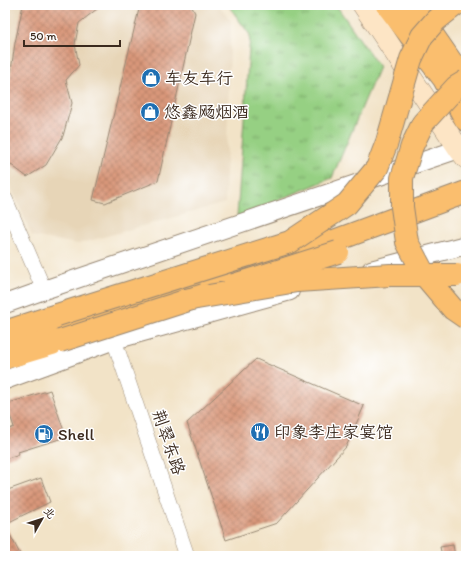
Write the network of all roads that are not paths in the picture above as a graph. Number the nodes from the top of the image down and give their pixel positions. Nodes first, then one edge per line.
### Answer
1 (363, 5) edge
2 (387, 5) edge
3 (412, 5) edge
4 (455, 5) edge
5 (466, 82) edge
6 (466, 120) edge
7 (464, 150) edge
8 (466, 192) edge
9 (5, 199) edge
10 (466, 205) edge
11 (466, 246) edge
12 (466, 275) edge
13 (44, 290) junction
14 (185, 300) junction
15 (5, 304) edge
16 (466, 318) edge
17 (56, 328) junction
18 (5, 332) edge
19 (114, 340) junction
20 (5, 341) edge
21 (5, 358) edge
22 (5, 380) edge
23 (187, 556) edge

1 - 7 main road
2 - 6 main road, bridge
3 - 5 main road, bridge
4 - 17 main road, bridge
5 - 16 main road, bridge
7 - 13 street
8 - 17 main road
9 - 13 street
10 - 14 main road, bridge
11 - 19 street
12 - 14 main road, bridge
13 - 15 street
14 - 17 main road, bridge
17 - 18 main road
17 - 20 main road
17 - 21 main road
19 - 22 street
19 - 23 street, 荆翠东路

